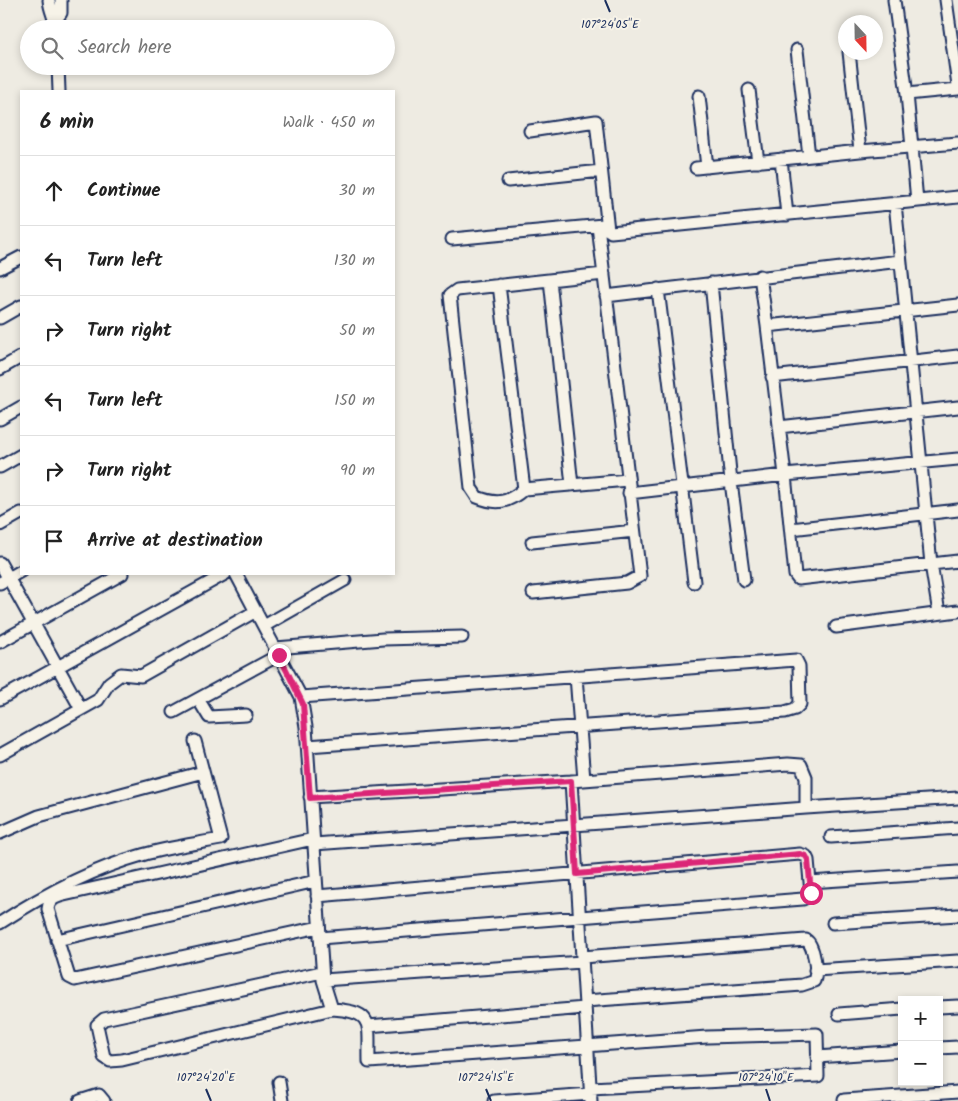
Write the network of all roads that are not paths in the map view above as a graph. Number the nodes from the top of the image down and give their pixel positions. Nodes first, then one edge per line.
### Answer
1 (49, 0) edge
2 (61, 0) edge
3 (894, 0) edge
4 (946, 0) edge
5 (53, 20) edge
6 (58, 20) edge
7 (797, 50) dead end
8 (850, 60) edge
9 (58, 75) edge
10 (958, 85) edge
11 (958, 89) edge
12 (59, 90) edge
13 (749, 90) dead end
14 (907, 94) junction
15 (699, 96) dead end
16 (530, 131) dead end
17 (958, 143) edge
18 (912, 147) junction
19 (860, 151) junction
20 (809, 156) junction
21 (781, 159) junction
22 (758, 162) junction
23 (601, 171) junction
24 (508, 181) dead end
25 (958, 197) edge
26 (917, 201) junction
27 (894, 203) junction
28 (787, 215) junction
29 (602, 225) junction
30 (452, 239) dead end
31 (20, 258) edge
32 (900, 261) junction
33 (0, 268) edge
34 (604, 274) junction
35 (760, 276) junction
36 (550, 280) junction
37 (711, 282) junction
38 (499, 285) junction
39 (658, 289) junction
40 (606, 296) junction
41 (958, 305) edge
42 (20, 307) edge
43 (905, 311) junction
44 (0, 318) edge
45 (767, 326) junction
46 (958, 356) edge
47 (20, 358) edge
48 (910, 360) junction
49 (0, 369) edge
50 (772, 377) junction
51 (958, 407) edge
52 (20, 408) edge
53 (916, 412) junction
54 (0, 419) edge
55 (778, 427) junction
56 (20, 456) edge
57 (958, 459) edge
58 (921, 462) junction
59 (0, 467) edge
60 (785, 476) junction
61 (628, 480) junction
62 (731, 482) junction
63 (572, 485) junction
64 (682, 487) junction
65 (524, 489) junction
66 (629, 494) junction
67 (958, 510) edge
68 (20, 514) edge
69 (926, 514) junction
70 (0, 525) edge
71 (791, 528) junction
72 (634, 531) junction
73 (532, 542) dead end
74 (958, 561) edge
75 (0, 564) edge
76 (932, 564) junction
77 (20, 572) edge
78 (120, 575) edge
79 (222, 575) edge
80 (239, 575) edge
81 (4, 580) edge
82 (345, 580) dead end
83 (744, 580) dead end
84 (694, 582) dead end
85 (533, 593) dead end
86 (256, 611) junction
87 (958, 612) edge
88 (939, 613) junction
89 (33, 623) junction
90 (264, 626) junction
91 (836, 627) dead end
92 (462, 637) dead end
93 (0, 642) edge
94 (278, 652) junction
95 (58, 666) junction
96 (576, 676) junction
97 (301, 697) junction
98 (0, 699) edge
99 (198, 699) junction
100 (80, 709) junction
101 (174, 712) dead end
102 (246, 715) dead end
103 (580, 727) junction
104 (194, 741) dead end
105 (307, 746) junction
106 (0, 755) edge
107 (203, 772) junction
108 (584, 780) junction
109 (571, 781) junction
110 (310, 798) junction
111 (958, 798) edge
112 (806, 808) junction
113 (574, 827) junction
114 (958, 828) edge
115 (0, 833) edge
116 (832, 837) dead end
117 (313, 841) junction
118 (958, 872) edge
119 (577, 874) junction
120 (316, 881) junction
121 (810, 882) junction
122 (317, 896) junction
123 (958, 915) edge
124 (579, 916) junction
125 (0, 922) edge
126 (833, 923) dead end
127 (319, 932) junction
128 (57, 940) junction
129 (582, 960) junction
130 (958, 961) edge
131 (815, 970) junction
132 (322, 976) junction
133 (585, 1004) junction
134 (958, 1006) edge
135 (943, 1007) edge
136 (332, 1009) junction
137 (898, 1009) edge
138 (839, 1014) dead end
139 (368, 1026) junction
140 (588, 1046) junction
141 (958, 1047) edge
142 (943, 1048) edge
143 (898, 1051) edge
144 (818, 1057) junction
145 (279, 1082) dead end
146 (958, 1092) edge
147 (591, 1095) edge
148 (844, 1100) dead end
149 (80, 1101) edge
150 (104, 1101) edge
151 (282, 1101) edge
152 (494, 1101) edge

1 - 5 street
2 - 6 street
3 - 14 street
4 - 10 street
7 - 20 street
8 - 19 street
9 - 12 street
11 - 14 street
13 - 22 street
14 - 18 street
15 - 22 street
16 - 23 street
17 - 18 street
18 - 19 street
18 - 26 street
19 - 20 street
20 - 21 street
21 - 22 street
21 - 28 street
23 - 24 street
23 - 29 street
25 - 26 street
26 - 27 street
27 - 28 street
27 - 32 street
28 - 29 street
29 - 30 street
29 - 34 street
31 - 33 street
32 - 35 street
32 - 43 street
34 - 36 street
34 - 40 street
35 - 37 street
35 - 45 street
36 - 38 street
36 - 63 street
37 - 39 street
37 - 62 street
38 - 65 street
38 - 65 street
39 - 40 street
39 - 64 street
40 - 61 street
41 - 43 street
42 - 44 street
43 - 45 street
43 - 48 street
45 - 50 street
46 - 48 street
47 - 49 street
48 - 50 street
48 - 53 street
50 - 55 street
51 - 53 street
52 - 54 street
53 - 55 street
53 - 58 street
55 - 60 street
56 - 59 street
57 - 58 street
58 - 60 street
58 - 69 street
60 - 62 street
60 - 71 street
61 - 63 street
61 - 66 street
62 - 64 street
62 - 83 street
63 - 65 street
64 - 66 street
64 - 84 street
66 - 72 street
67 - 69 street
68 - 70 street
69 - 71 street
69 - 76 street
71 - 76 street
72 - 73 street
72 - 85 street
74 - 76 street
75 - 81 street
76 - 88 street
77 - 81 street
78 - 89 street
79 - 95 street
80 - 86 street
81 - 89 street
82 - 90 street
86 - 90 street
86 - 100 street
87 - 88 street
88 - 91 street
89 - 93 street
89 - 95 street
90 - 94 street
92 - 94 street
94 - 97 street
94 - 99 street
95 - 98 street
95 - 100 street
96 - 97 street
96 - 103 street
96 - 103 street
97 - 105 street
99 - 101 street
99 - 102 street
100 - 106 street
103 - 105 street
103 - 108 street
104 - 107 street
105 - 110 street
107 - 115 street
107 - 125 street
108 - 109 street
108 - 112 street
109 - 110 street
109 - 113 street
110 - 117 street
111 - 112 street
112 - 113 street
113 - 117 street
113 - 119 street
114 - 116 street
117 - 120 street
117 - 128 street
118 - 121 street
119 - 121 street
119 - 122 street
119 - 124 street
120 - 122 street
120 - 128 street
121 - 124 street
122 - 127 street
123 - 126 street
124 - 127 street
124 - 129 street
127 - 128 street
127 - 132 street
129 - 131 street
129 - 132 street
129 - 133 street
130 - 131 street
131 - 133 street
132 - 136 street
132 - 136 street
133 - 139 street
133 - 140 street
134 - 135 street
136 - 139 street
137 - 138 street
139 - 140 street
140 - 144 street
140 - 147 street
141 - 142 street
143 - 144 street
144 - 147 street
145 - 151 street
146 - 148 street
147 - 152 street
149 - 150 street

